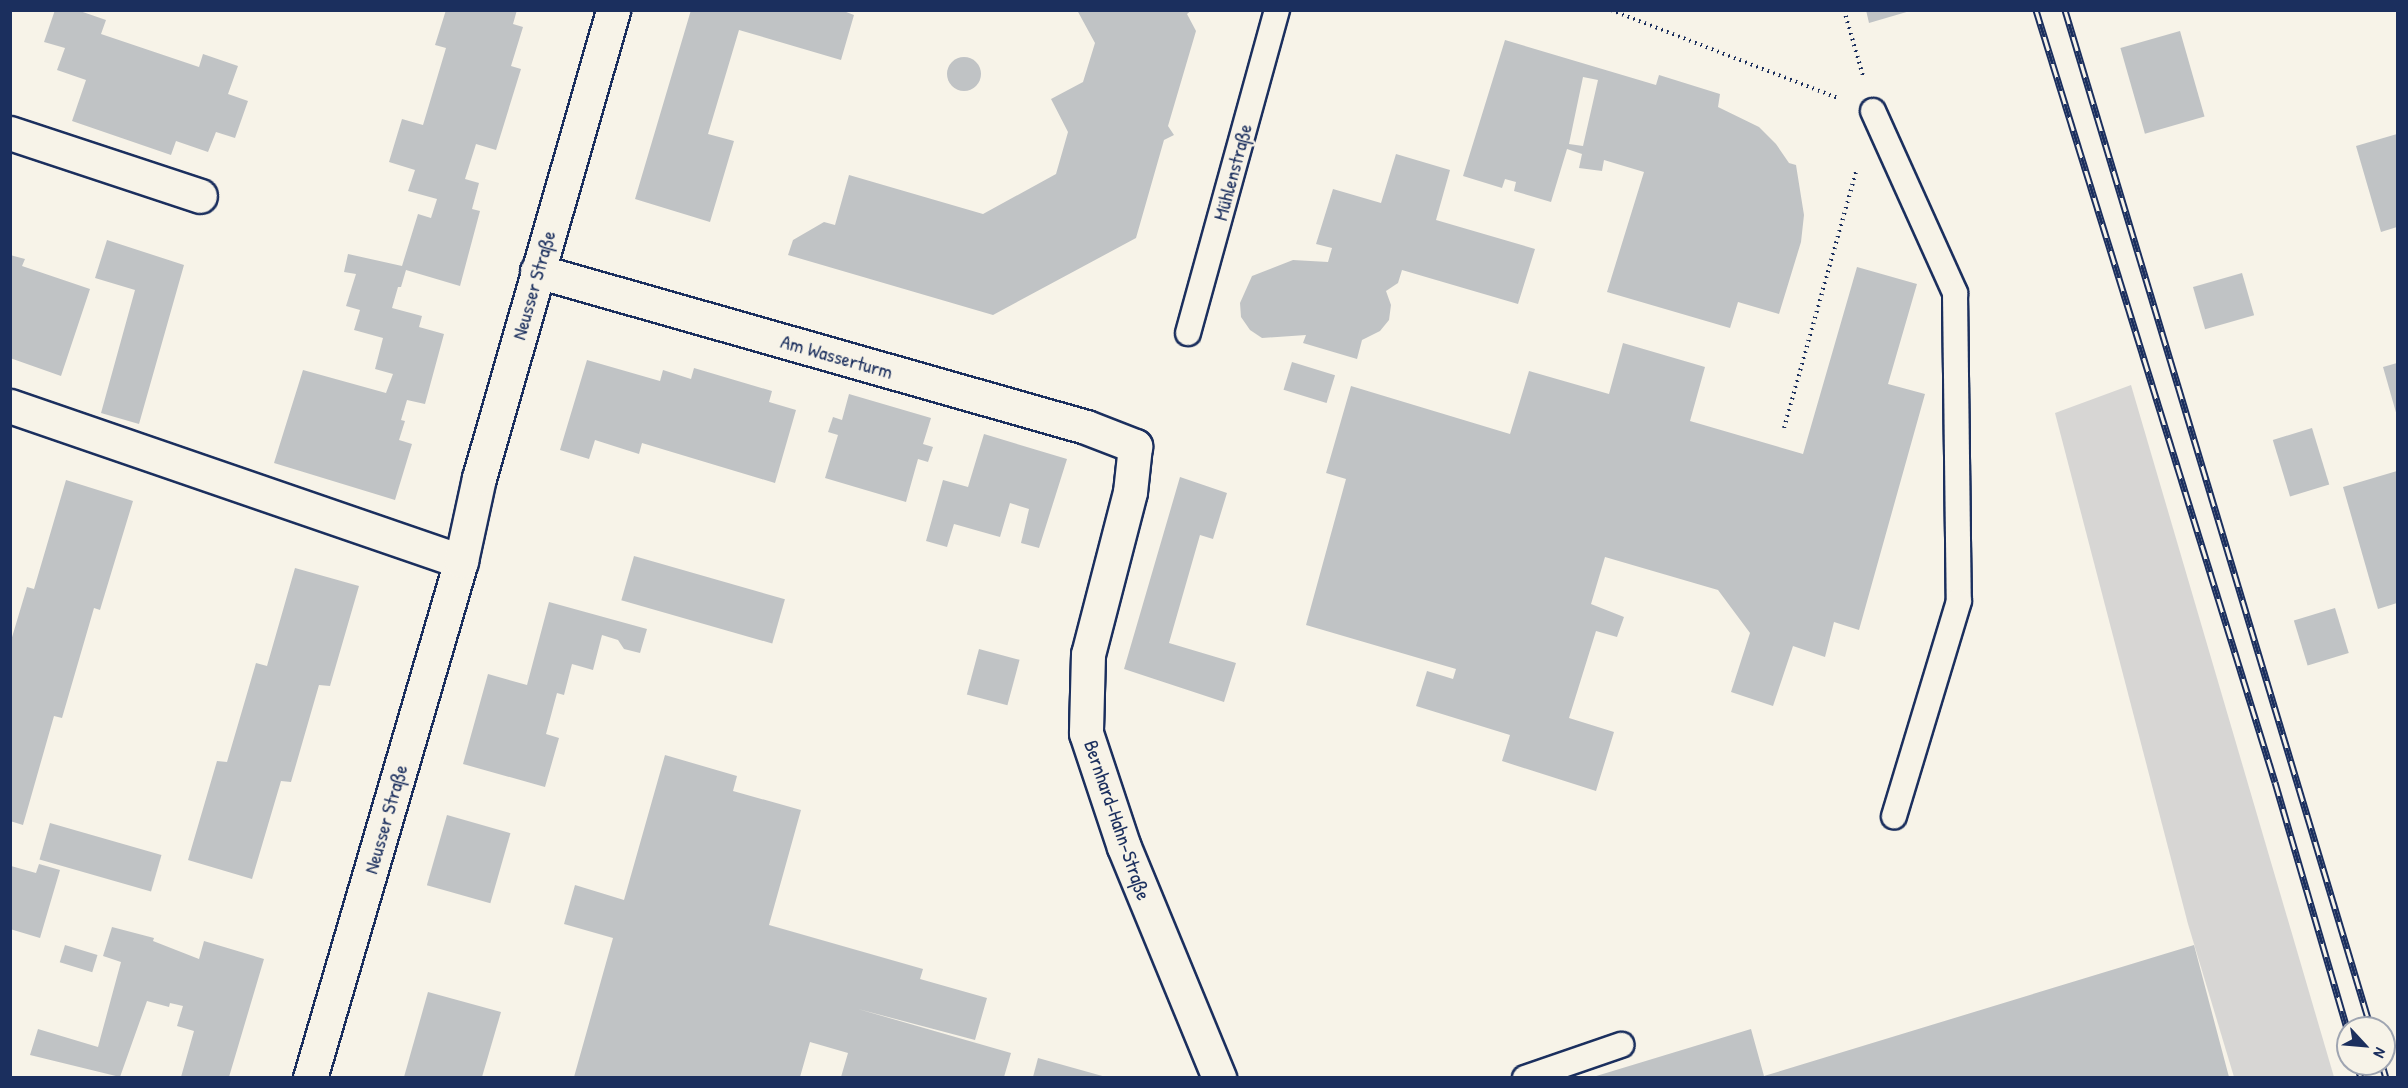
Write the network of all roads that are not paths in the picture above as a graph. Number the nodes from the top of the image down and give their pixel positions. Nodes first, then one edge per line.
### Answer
1 (613, 10) edge
2 (1277, 10) edge
3 (1873, 111) road end
4 (10, 133) edge
5 (200, 196) dead end
6 (537, 271) junction
7 (1188, 333) dead end
8 (10, 406) edge
9 (1135, 446) joint
10 (461, 561) junction
11 (1894, 816) dead end
12 (1621, 1045) dead end
13 (310, 1077) edge
14 (1219, 1077) edge
15 (1525, 1077) edge

1 - 6 street, Neusser Straße
2 - 7 lane, Mühlenstraße
3 - 11 lane
4 - 5 street
6 - 9 street, Am Wasserturm
6 - 10 street, Neusser Straße
8 - 10 street
9 - 14 street, Bernhard-Hahn-Straße
10 - 13 street, Neusser Straße
12 - 15 lane

